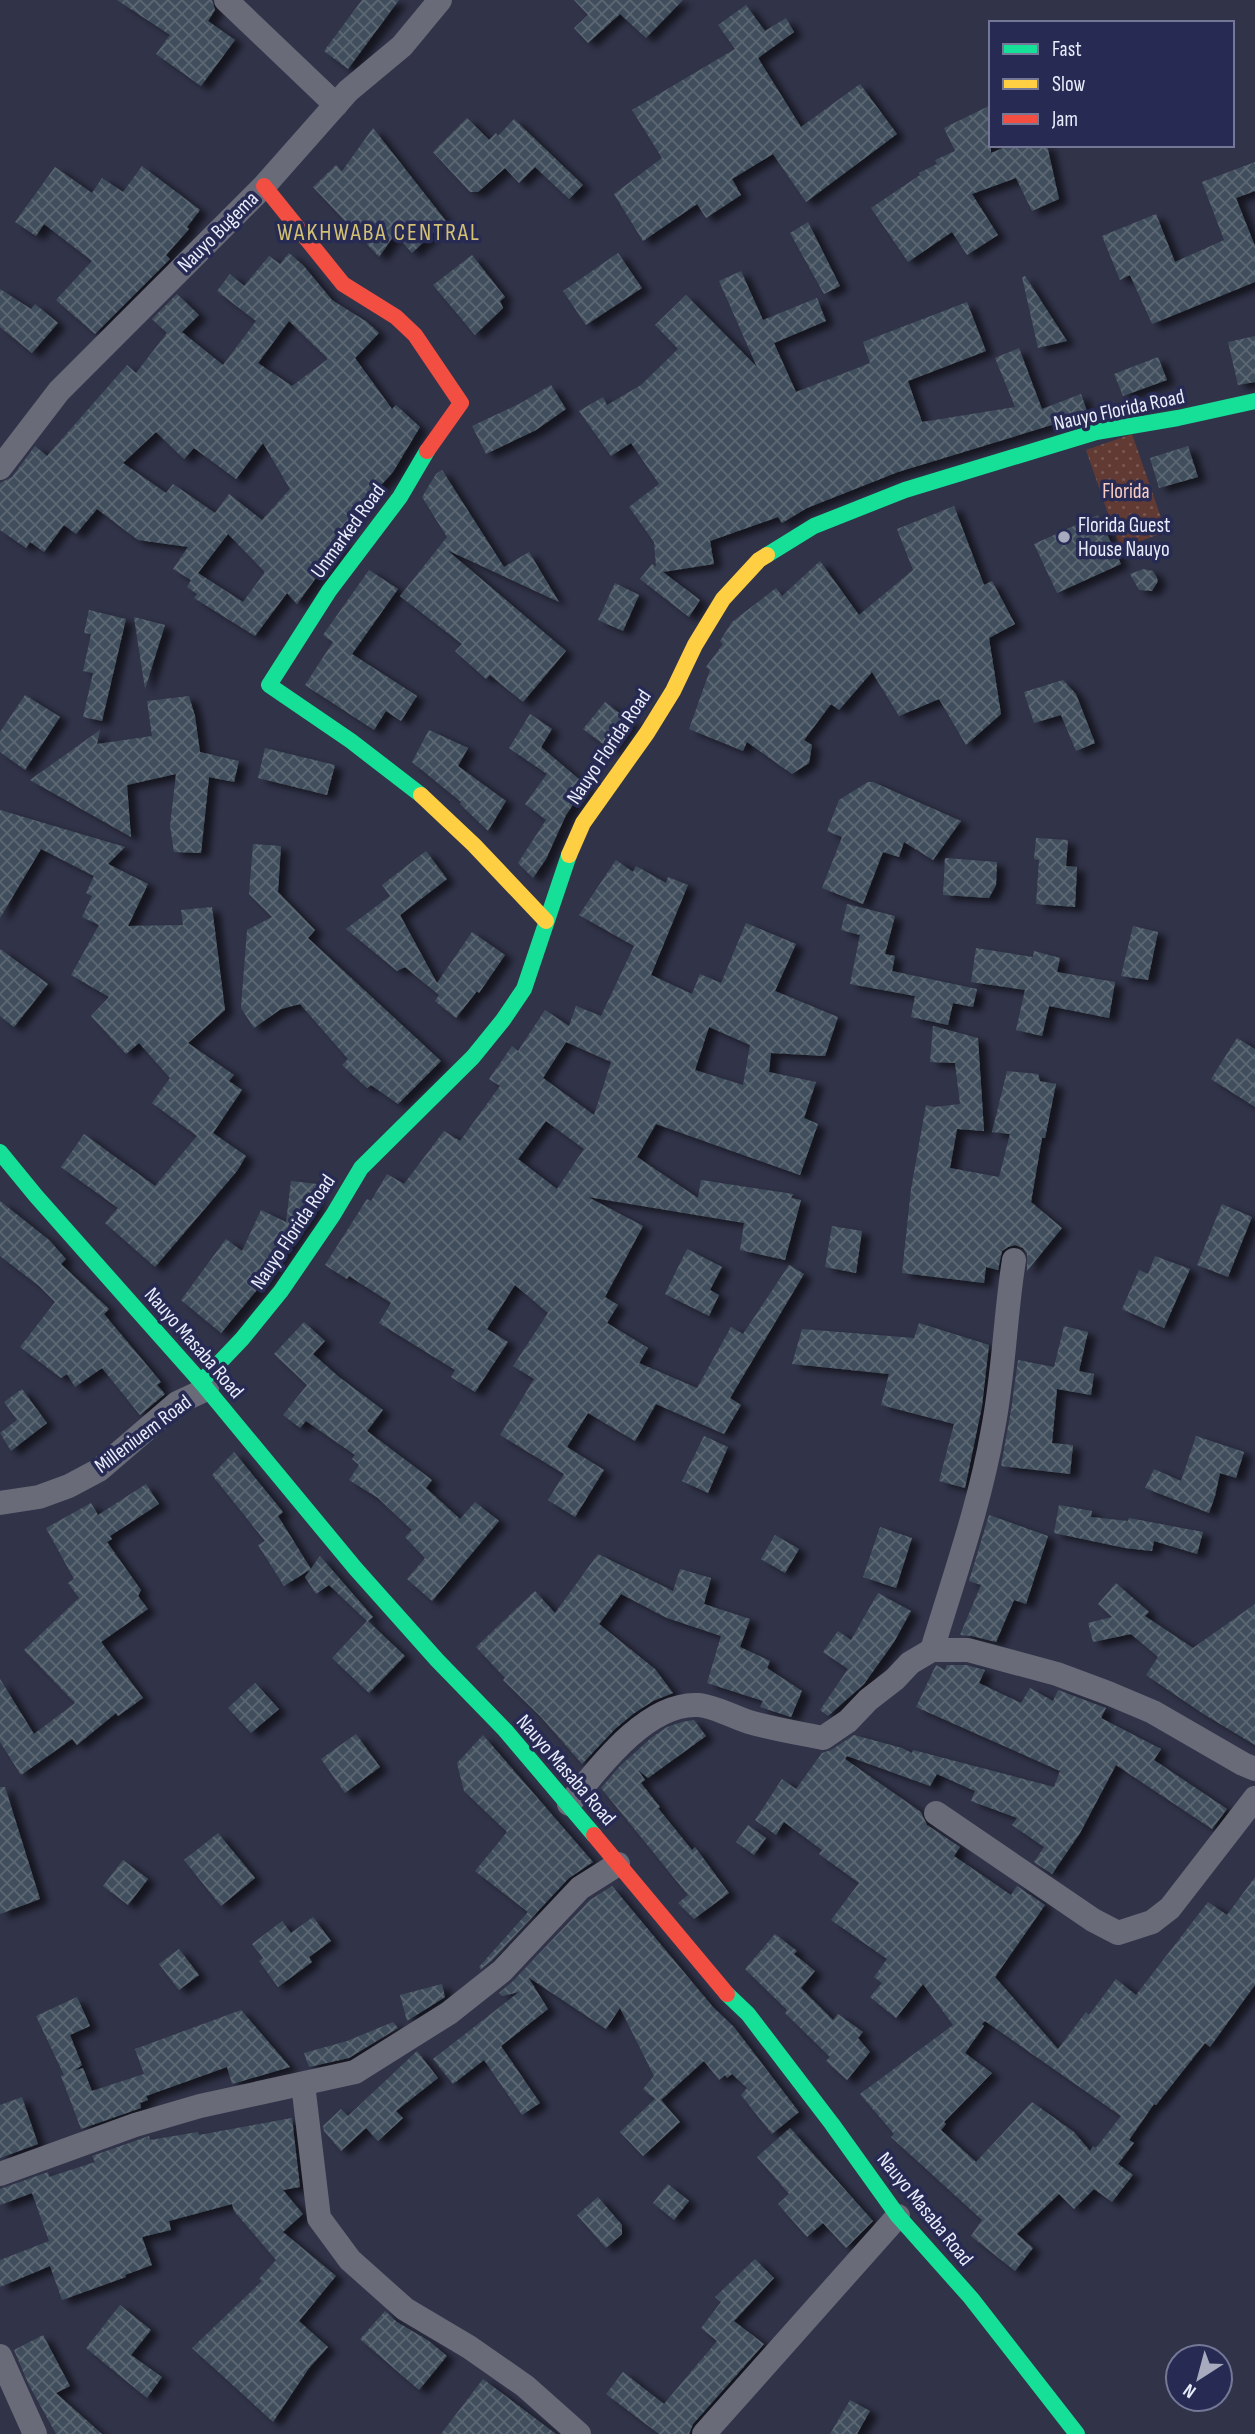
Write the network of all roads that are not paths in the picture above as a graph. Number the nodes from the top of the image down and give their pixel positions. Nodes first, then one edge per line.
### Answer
1 (226, 0) edge
2 (440, 0) edge
3 (336, 105) junction
4 (264, 186) junction
5 (1255, 401) edge
6 (0, 468) edge
7 (546, 921) junction
8 (0, 1153) edge
9 (1014, 1260) dead end
10 (204, 1386) junction
11 (0, 1503) edge
12 (932, 1650) junction
13 (1255, 1769) edge
14 (1255, 1798) edge
15 (569, 1804) junction
16 (936, 1813) dead end
17 (618, 1864) junction
18 (303, 2084) junction
19 (0, 2174) edge
20 (898, 2216) junction
21 (0, 2356) edge
22 (34, 2434) edge
23 (579, 2434) edge
24 (704, 2434) edge
25 (1077, 2434) edge

1 - 3 street
2 - 3 street, Nauyo Bugema
3 - 4 street, Nauyo Bugema
4 - 6 street, Nauyo Bugema
4 - 7 street, Unmarked Road
5 - 7 street, Nauyo Florida Road
7 - 10 street, Nauyo Florida Road
8 - 10 street, Nauyo Masaba Road
9 - 12 street
10 - 11 street, Milleniuem Road
10 - 15 street, Nauyo Masaba Road
12 - 13 street
12 - 15 street
14 - 16 street
15 - 17 street, Nauyo Masaba Road
17 - 18 street
17 - 20 street, Nauyo Masaba Road
18 - 19 street
18 - 23 street
20 - 24 street
20 - 25 street, Nauyo Masaba Road
21 - 22 street

